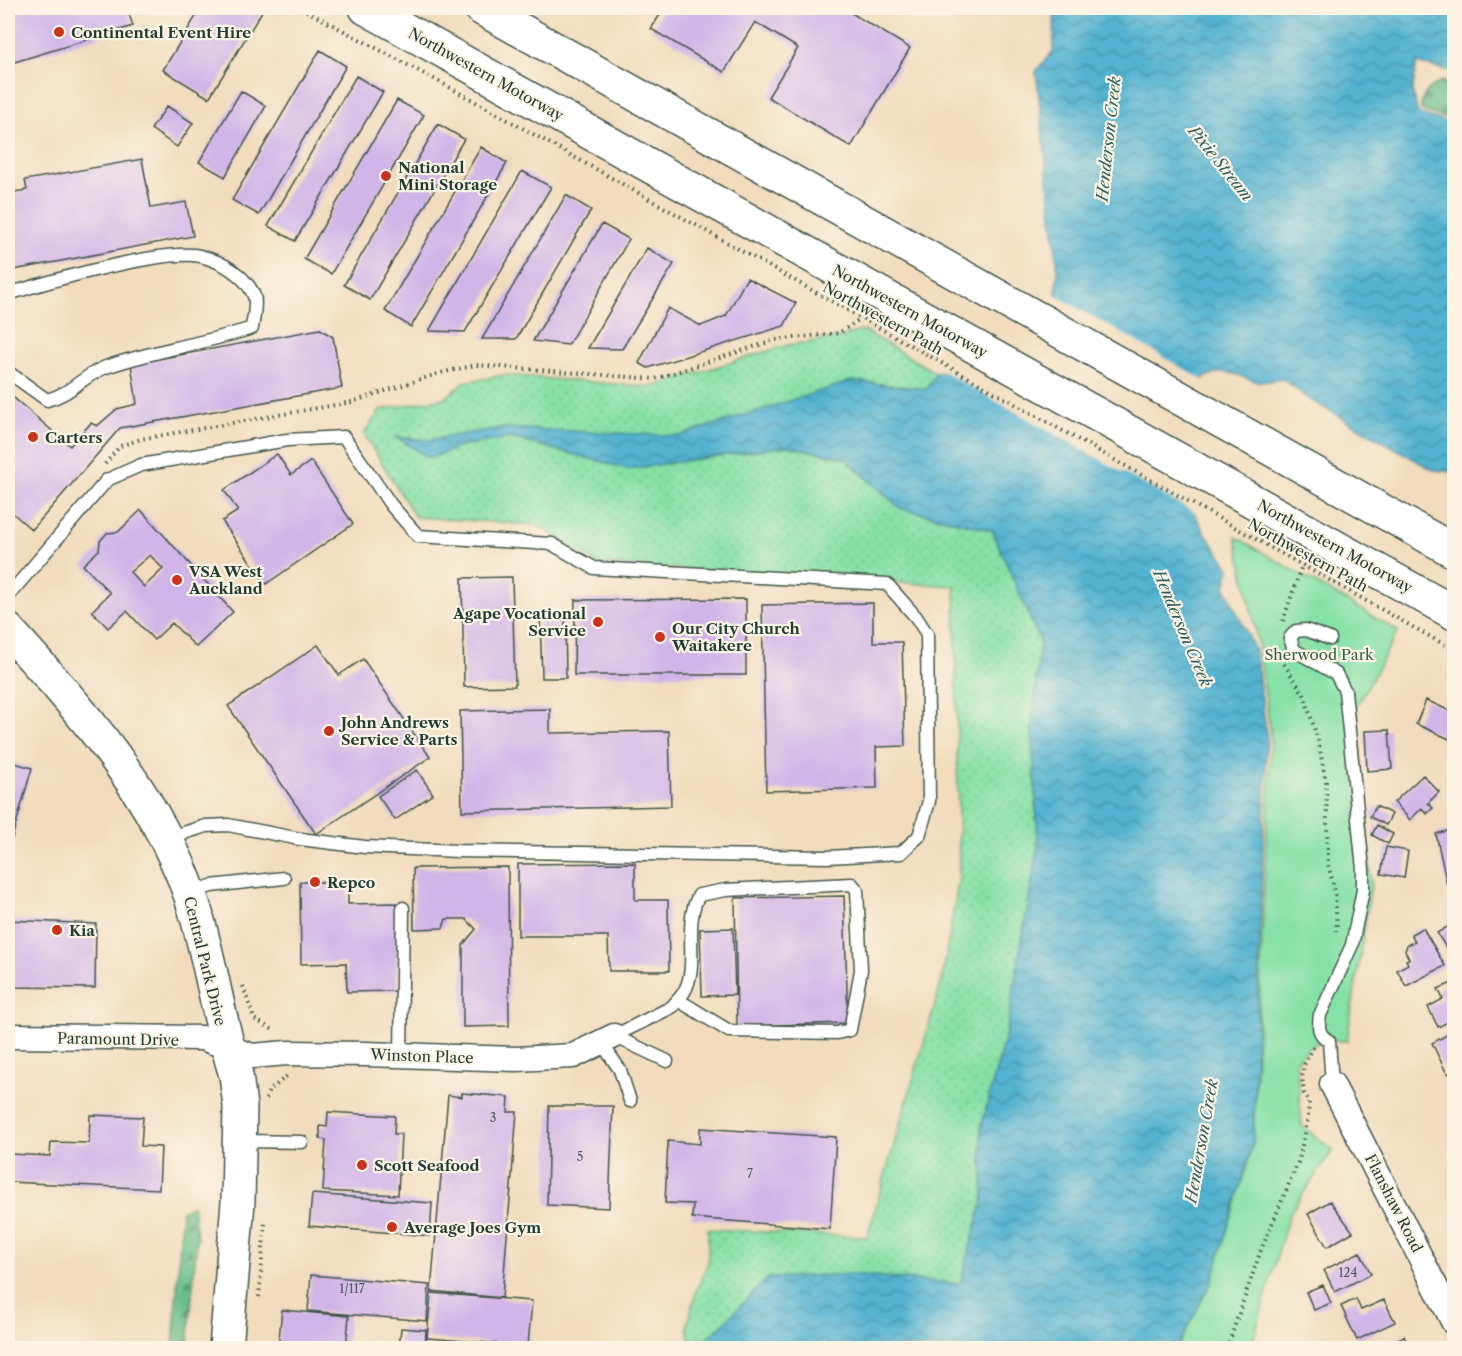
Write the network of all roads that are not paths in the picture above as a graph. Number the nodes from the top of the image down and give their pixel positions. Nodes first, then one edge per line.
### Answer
1 (366, 8) edge
2 (481, 8) edge
3 (8, 294) edge
4 (8, 372) edge
5 (1455, 551) edge
6 (8, 596) edge
7 (1455, 613) edge
8 (8, 630) edge
9 (1330, 639) dead end
10 (165, 839) junction
11 (284, 878) dead end
12 (189, 893) junction
13 (403, 908) dead end
14 (678, 1000) junction
15 (8, 1036) edge
16 (608, 1039) junction
17 (227, 1047) junction
18 (401, 1055) junction
19 (667, 1061) dead end
20 (1332, 1084) joint
21 (630, 1101) dead end
22 (238, 1141) junction
23 (302, 1142) dead end
24 (1455, 1323) edge
25 (226, 1348) edge

1 - 7 main road, Northwestern Motorway
2 - 5 main road
3 - 4 lane
6 - 10 lane
8 - 10 main road, Central Park Drive
9 - 20 lane
10 - 12 main road, Central Park Drive
11 - 12 lane
12 - 17 main road, Central Park Drive
13 - 18 lane
14 - 14 lane
14 - 16 lane
15 - 17 street, Paramount Drive
16 - 18 street, Winston Place
16 - 19 lane
16 - 21 lane
17 - 18 street, Winston Place
17 - 22 main road, Central Park Drive
20 - 24 street, Flanshaw Road
22 - 23 lane
22 - 25 main road, Central Park Drive

